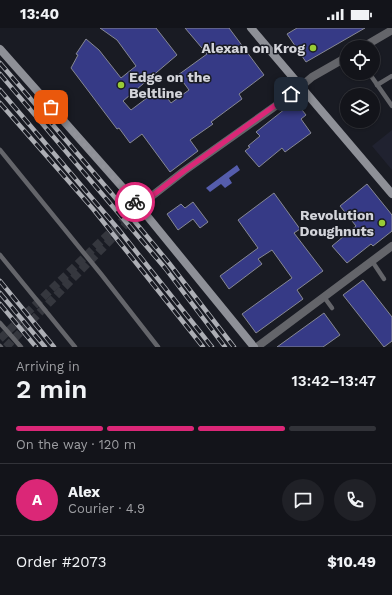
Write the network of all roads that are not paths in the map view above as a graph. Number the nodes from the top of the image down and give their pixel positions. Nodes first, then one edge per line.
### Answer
1 (251, 28) edge
2 (392, 30) edge
3 (375, 40) edge
4 (0, 49) edge
5 (340, 61) edge
6 (392, 76) edge
7 (374, 80) edge
8 (377, 85) junction
9 (301, 86) junction
10 (392, 106) edge
11 (0, 150) edge
12 (392, 194) edge
13 (139, 206) junction
14 (132, 214) tunnel mouth
15 (392, 246) edge
16 (0, 256) edge
17 (372, 261) junction
18 (384, 279) dead end
19 (324, 297) junction
20 (332, 308) dead end
21 (0, 322) edge
22 (21, 347) edge
23 (75, 347) edge
24 (158, 347) edge
25 (254, 347) edge
26 (257, 347) edge

1 - 9 main road
2 - 3 street
4 - 13 main road
5 - 9 street
6 - 8 lane
7 - 8 lane
8 - 10 lane
9 - 12 main road
9 - 13 street
11 - 24 lane
13 - 14 street
13 - 25 main road
15 - 17 street
16 - 23 lane
17 - 18 lane
17 - 19 street
19 - 20 lane
19 - 26 street
21 - 22 lane

